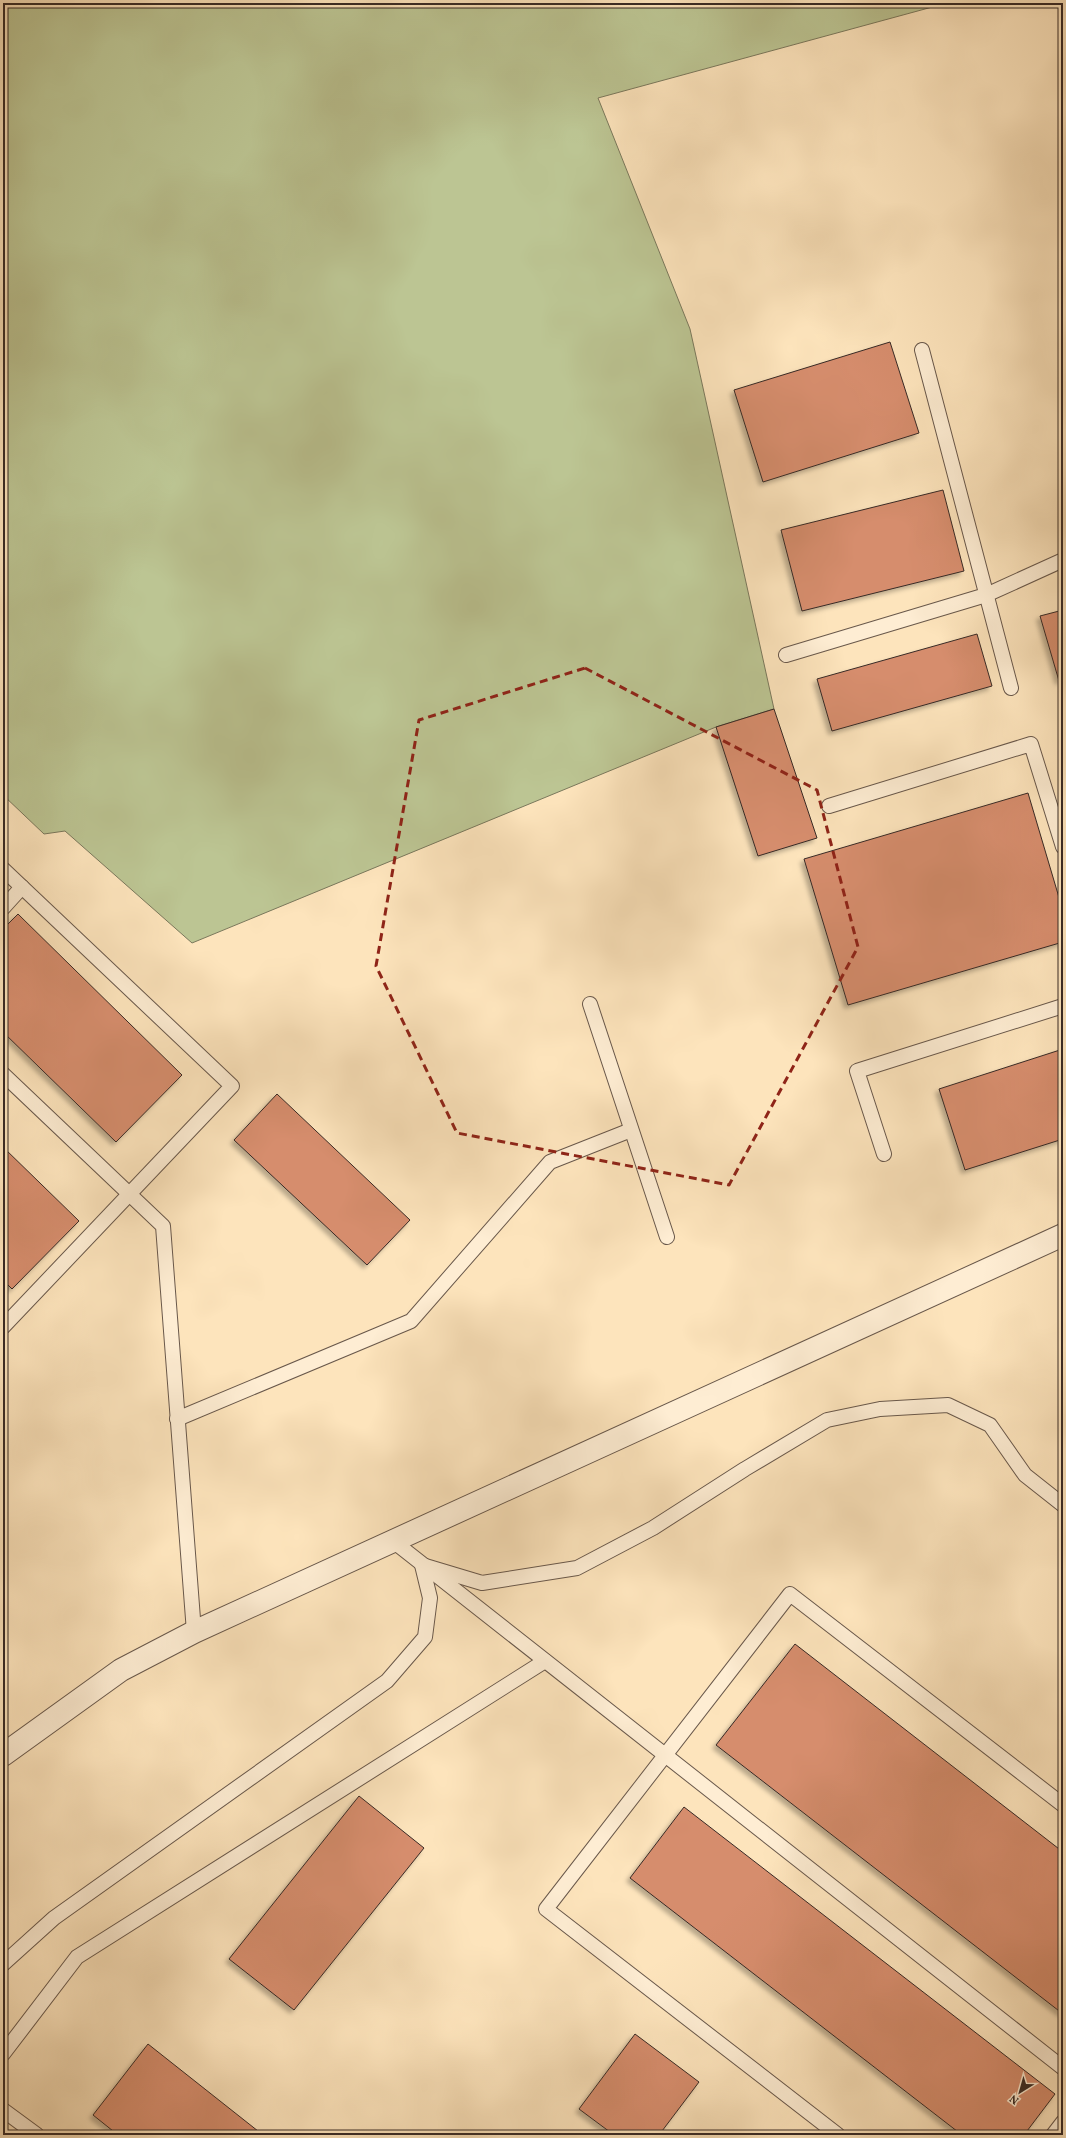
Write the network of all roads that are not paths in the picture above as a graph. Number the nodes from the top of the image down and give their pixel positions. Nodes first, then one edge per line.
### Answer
1 (922, 350) dead end
2 (1063, 560) edge
3 (986, 595) junction
4 (786, 655) dead end
5 (1010, 688) dead end
6 (829, 806) dead end
7 (1063, 847) edge
8 (3, 869) edge
9 (22, 887) junction
10 (3, 908) edge
11 (590, 1004) dead end
12 (1063, 1006) edge
13 (3, 1074) edge
14 (631, 1130) junction
15 (884, 1154) dead end
16 (130, 1194) junction
17 (1063, 1235) edge
18 (667, 1237) dead end
19 (3, 1327) edge
20 (177, 1419) junction
21 (1063, 1506) edge
22 (392, 1542) junction
23 (422, 1565) junction
24 (194, 1632) junction
25 (545, 1661) junction
26 (3, 1755) edge
27 (665, 1755) junction
28 (1063, 1805) edge
29 (3, 1964) edge
30 (3, 2054) edge
31 (1063, 2068) edge
32 (3, 2110) edge
33 (1063, 2122) edge
34 (37, 2135) edge
35 (838, 2135) edge
36 (1053, 2135) edge

1 - 3 lane
2 - 3 lane
3 - 4 lane
3 - 5 lane
6 - 7 lane
8 - 9 lane
9 - 10 lane
9 - 16 lane
11 - 14 lane
12 - 15 lane
13 - 16 lane
14 - 18 lane
14 - 20 lane
16 - 19 lane
16 - 20 lane
17 - 22 street
20 - 24 lane
21 - 23 lane
22 - 23 lane
22 - 24 street
23 - 25 lane
23 - 29 lane
24 - 26 street
25 - 27 lane
25 - 30 lane
27 - 28 lane
27 - 31 lane
27 - 35 lane
32 - 34 lane
33 - 36 lane

